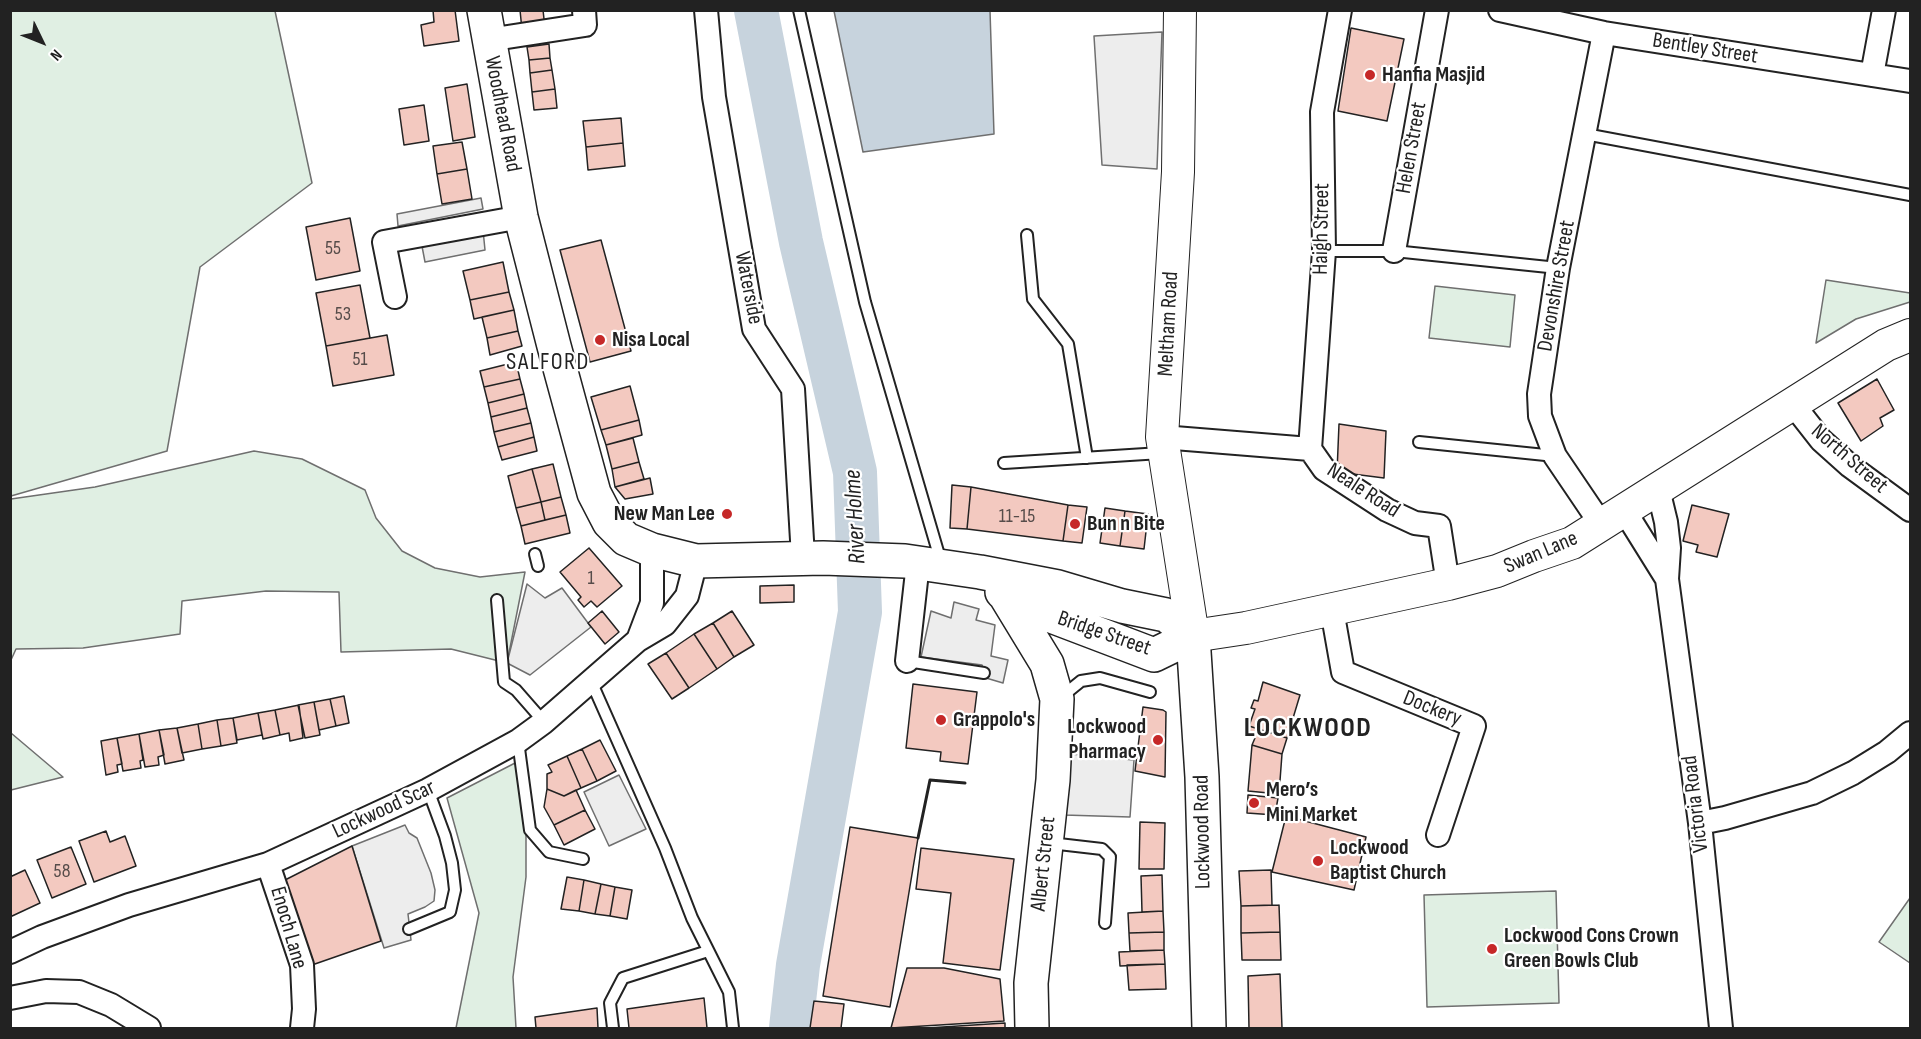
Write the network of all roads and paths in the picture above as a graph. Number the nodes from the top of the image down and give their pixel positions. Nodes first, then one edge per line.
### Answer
1 (584, 10) edge
2 (706, 10) edge
3 (799, 10) edge
4 (1180, 10) edge
5 (1340, 10) edge
6 (1437, 10) edge
7 (1884, 10) edge
8 (1511, 12) edge
9 (486, 25) edge
10 (1604, 33) junction
11 (1872, 75) junction
12 (1911, 81) edge
13 (1585, 134) junction
14 (1911, 195) edge
15 (521, 217) junction
16 (1027, 235) dead end
17 (1324, 251) junction
18 (1394, 251) junction
19 (1558, 268) junction
20 (395, 297) dead end
21 (1911, 335) edge
22 (1792, 403) junction
23 (1419, 442) dead end
24 (1163, 445) junction
25 (1310, 449) junction
26 (1555, 456) junction
27 (1087, 458) junction
28 (1004, 463) dead end
29 (1658, 489) junction
30 (1911, 510) edge
31 (1613, 517) junction
32 (652, 550) junction
33 (535, 554) dead end
34 (813, 558) junction
35 (696, 561) junction
36 (922, 563) junction
37 (538, 566) dead end
38 (980, 572) junction
39 (1667, 579) junction
40 (1448, 584) junction
41 (1005, 595) junction
42 (497, 600) dead end
43 (1332, 610) junction
44 (1193, 636) junction
45 (638, 640) junction
46 (907, 661) joint
47 (984, 673) dead end
48 (591, 681) junction
49 (1064, 691) junction
50 (1150, 692) dead end
51 (543, 722) junction
52 (1911, 733) edge
53 (518, 741) junction
54 (428, 790) junction
55 (641, 794) junction
56 (633, 804) dead end
57 (1700, 823) junction
58 (1438, 835) dead end
59 (1046, 843) junction
60 (583, 859) dead end
61 (268, 864) junction
62 (1105, 923) dead end
63 (409, 929) dead end
64 (708, 951) junction
65 (10, 952) edge
66 (10, 998) edge
67 (149, 1029) edge
68 (302, 1029) edge
69 (612, 1029) edge
70 (733, 1029) edge
71 (1032, 1029) edge
72 (1209, 1029) edge
73 (1721, 1029) edge

1 - 9 street
2 - 34 street, Waterside
3 - 36 lane
4 - 24 street, Meltham Road
5 - 17 street, Haigh Street
6 - 18 street, Helen Street
7 - 11 street
8 - 10 street, Bentley Street
9 - 15 main road, Woodhead Road
10 - 11 street, Bentley Street
10 - 13 street, Devonshire Street
11 - 12 street, Bentley Street
13 - 14 lane
13 - 19 street, Devonshire Street
15 - 20 street
15 - 32 main road, Woodhead Road
16 - 27 lane
17 - 18 lane
17 - 25 street, Haigh Street
18 - 19 lane
19 - 26 street, Devonshire Street
21 - 22 street, Swan Lane
22 - 29 street, Swan Lane
22 - 30 street, North Street
23 - 26 lane
24 - 25 street, Neale Road
24 - 27 lane
24 - 44 street, Meltham Road
25 - 40 street, Neale Road
26 - 31 street, Devonshire Street
27 - 28 lane
29 - 31 street, Swan Lane
29 - 39 street, Victoria Road
31 - 39 street, Victoria Road
31 - 40 street, Swan Lane
32 - 35 main road
32 - 45 street, Lockwood Scar
33 - 37 lane
34 - 35 main road
34 - 36 main road
35 - 45 street
36 - 38 main road
36 - 46 street
38 - 41 main road, Bridge Street
38 - 44 main road, Bridge Street
39 - 57 street, Victoria Road
40 - 43 street, Swan Lane
41 - 44 main road, Bridge Street
41 - 49 main road, Albert Street
42 - 51 lane
43 - 44 street, Swan Lane
43 - 58 street, Dockery
44 - 72 main road, Lockwood Road
45 - 48 street, Lockwood Scar
46 - 47 lane
48 - 51 street, Lockwood Scar
48 - 55 lane
49 - 50 lane
49 - 59 main road, Albert Street
51 - 53 street, Lockwood Scar
52 - 57 street
53 - 54 street, Lockwood Scar
53 - 60 lane
54 - 61 street, Lockwood Scar
54 - 63 lane
55 - 56 lane
55 - 64 lane
57 - 73 street, Victoria Road
59 - 62 lane
59 - 71 main road, Albert Street
61 - 65 street, Lockwood Scar
61 - 68 street, Enoch Lane
64 - 69 lane
64 - 70 lane
66 - 67 street

